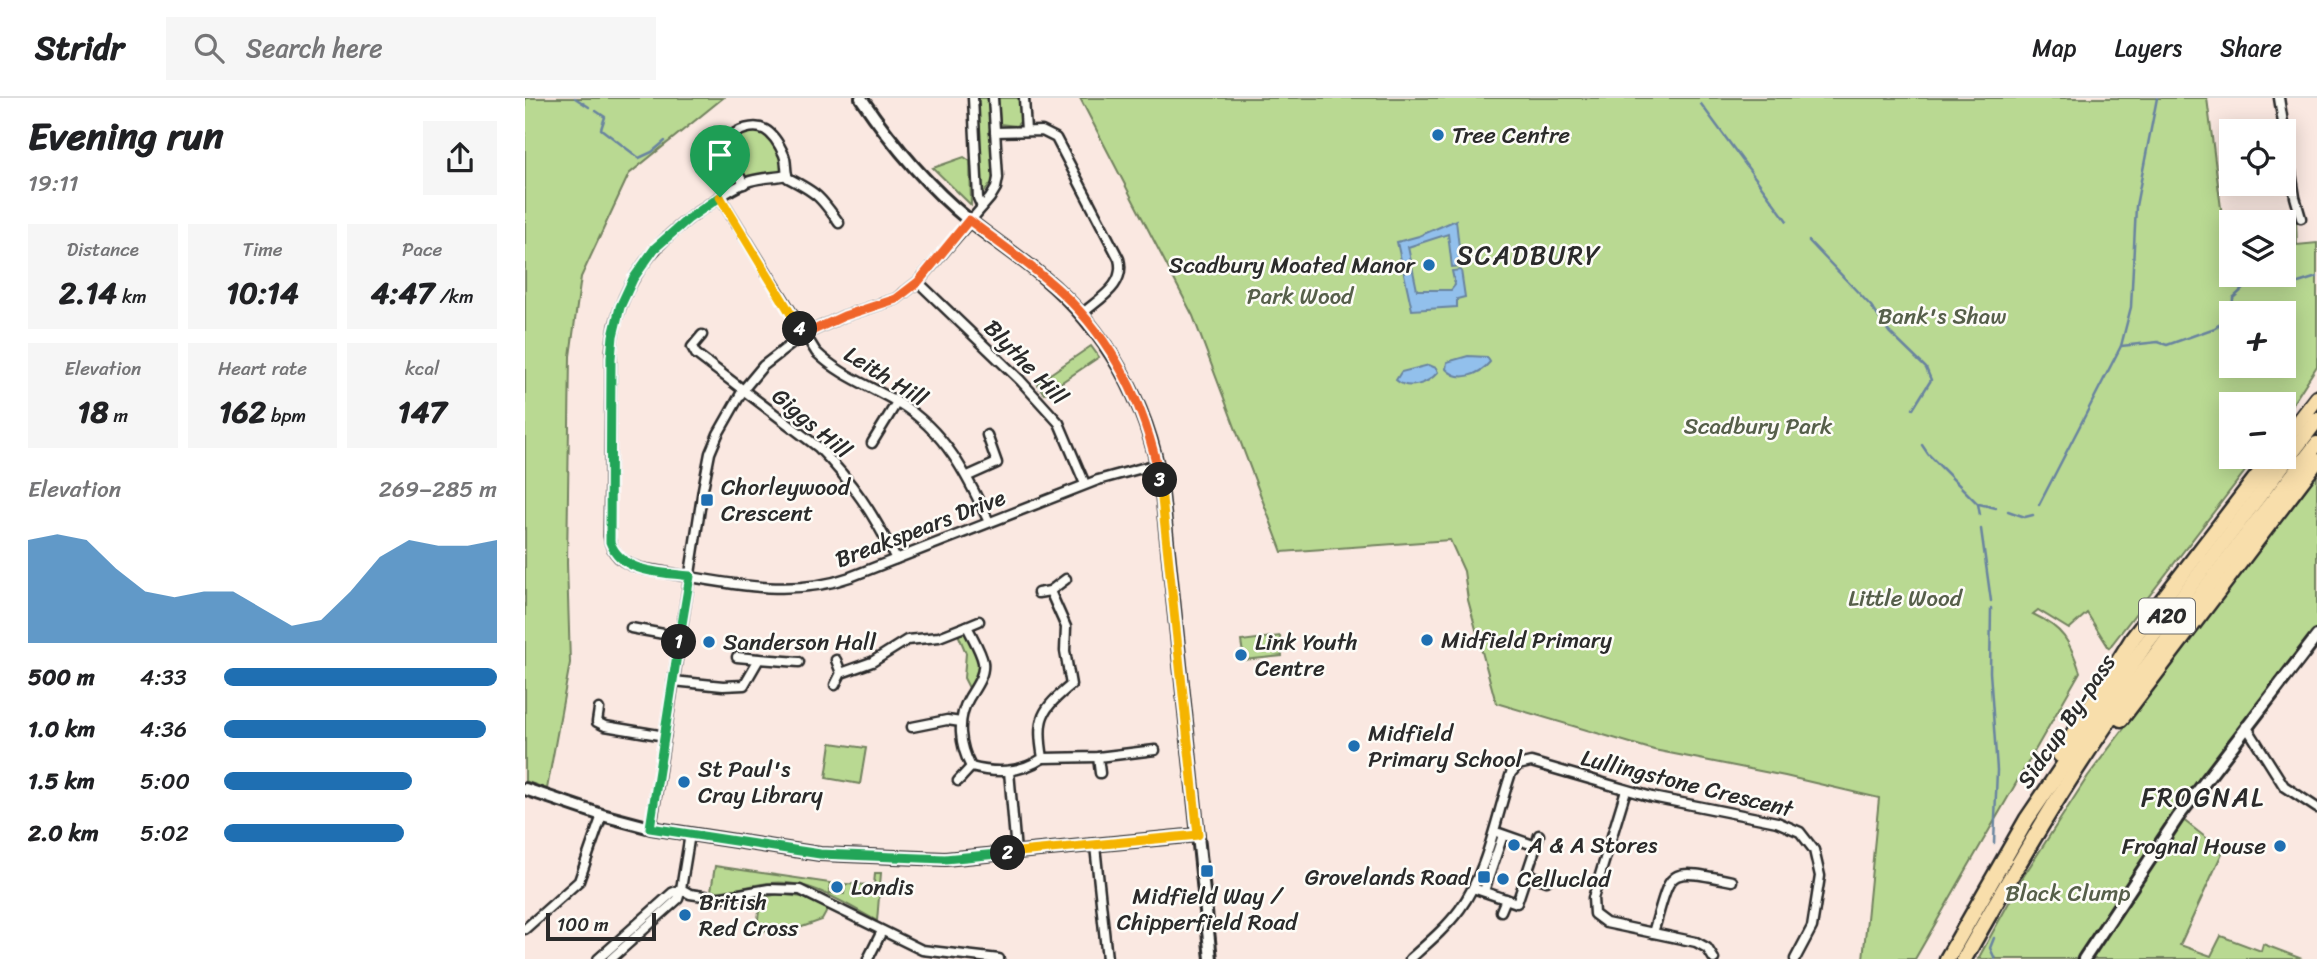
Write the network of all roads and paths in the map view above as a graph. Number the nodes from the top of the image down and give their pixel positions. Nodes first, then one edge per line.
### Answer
1 (862, 98) edge
2 (973, 98) edge
3 (993, 98) edge
4 (1024, 98) edge
5 (2279, 98) edge
6 (1025, 131) junction
7 (995, 132) junction
8 (787, 175) junction
9 (744, 184) junction
10 (720, 197) junction
11 (982, 207) junction
12 (2301, 218) dead end
13 (969, 220) junction
14 (839, 223) dead end
15 (918, 282) junction
16 (1081, 314) junction
17 (702, 335) dead end
18 (803, 335) junction
19 (743, 390) junction
20 (2317, 398) edge
21 (897, 402) junction
22 (2317, 419) edge
23 (2296, 425) edge
24 (987, 435) dead end
25 (872, 443) dead end
26 (2317, 444) edge
27 (2317, 461) edge
28 (1157, 464) junction
29 (2262, 469) edge
30 (968, 476) junction
31 (1085, 484) junction
32 (989, 523) junction
33 (896, 559) junction
34 (690, 576) junction
35 (1066, 579) dead end
36 (1050, 591) junction
37 (1038, 593) dead end
38 (979, 621) dead end
39 (967, 626) junction
40 (631, 628) dead end
41 (641, 630) junction
42 (2317, 636) edge
43 (680, 637) junction
44 (640, 640) dead end
45 (737, 657) dead end
46 (759, 659) junction
47 (836, 660) dead end
48 (799, 662) dead end
49 (841, 673) junction
50 (673, 681) junction
51 (835, 685) dead end
52 (599, 709) dead end
53 (961, 722) junction
54 (912, 726) dead end
55 (2246, 726) junction
56 (665, 736) junction
57 (1155, 750) dead end
58 (1098, 757) junction
59 (1043, 758) junction
60 (971, 767) junction
61 (1009, 771) junction
62 (1100, 773) dead end
63 (958, 781) dead end
64 (525, 789) edge
65 (1626, 790) junction
66 (2317, 808) edge
67 (602, 815) junction
68 (2027, 819) junction
69 (650, 828) junction
70 (1493, 831) junction
71 (690, 834) junction
72 (1198, 835) junction
73 (1503, 835) junction
74 (1539, 835) dead end
75 (2035, 836) junction
76 (1095, 846) junction
77 (1536, 846) junction
78 (1016, 852) junction
79 (1527, 874) junction
80 (1547, 881) dead end
81 (1732, 881) dead end
82 (1473, 888) junction
83 (681, 889) junction
84 (1484, 891) junction
85 (1506, 899) junction
86 (1501, 911) dead end
87 (525, 929) edge
88 (883, 932) junction
89 (1653, 933) junction
90 (1947, 958) edge
91 (598, 959) edge
92 (611, 959) edge
93 (868, 959) edge
94 (999, 959) edge
95 (1107, 959) edge
96 (1211, 959) edge
97 (1410, 959) edge
98 (1714, 959) edge
99 (1795, 959) edge
100 (1966, 959) edge
101 (2084, 959) edge

1 - 13 street
2 - 11 street
3 - 7 street
4 - 6 street
5 - 12 street
6 - 7 street
6 - 16 street
7 - 11 street
8 - 9 street
8 - 9 street
8 - 14 street
9 - 10 street
10 - 18 street, Leith Hill
10 - 34 street
11 - 13 street
13 - 15 street
13 - 16 street
15 - 18 street
15 - 31 street, Blythe Hill
16 - 28 street
17 - 19 street, Giggs Hill
18 - 19 street
18 - 21 street, Leith Hill
19 - 33 street, Giggs Hill
19 - 34 street
20 - 23 highway
21 - 25 street
21 - 30 street, Leith Hill
22 - 68 highway, Sidcup By-pass / A20
24 - 30 street
26 - 75 highway, Sidcup By-pass / A20
27 - 75 highway, A20
28 - 31 street, Breakspears Drive
28 - 72 street
29 - 68 highway, A20
30 - 32 street, Leith Hill
31 - 32 street, Breakspears Drive
32 - 33 street, Breakspears Drive
33 - 34 street, Breakspears Drive
34 - 43 street
35 - 36 street
36 - 37 street
36 - 59 street
38 - 39 street
39 - 49 street
39 - 53 street
40 - 41 street
41 - 43 street
41 - 44 street
42 - 55 street
43 - 50 street
45 - 46 street
46 - 48 street
46 - 50 street
47 - 49 street
49 - 51 street
50 - 56 street
52 - 56 street
53 - 54 street
53 - 60 street
55 - 66 street
55 - 101 street
56 - 69 street
57 - 58 street
58 - 59 street
58 - 62 street
59 - 61 street
60 - 61 street
60 - 63 street
61 - 78 street
64 - 67 street
65 - 70 street, Lullingstone Crescent
65 - 89 street
65 - 99 street, Lullingstone Crescent
67 - 69 street
67 - 87 street
68 - 90 highway, Sidcup By-pass / A20
69 - 71 street
70 - 73 street
70 - 82 street
71 - 78 street
71 - 83 street
72 - 76 street
72 - 96 street
73 - 77 street
73 - 84 street
74 - 77 street
75 - 100 highway, Sidcup By-pass / A20
76 - 78 street
76 - 95 street
77 - 79 street
79 - 80 street
79 - 85 street
81 - 89 street
82 - 84 street
82 - 97 street
83 - 88 street
83 - 91 street
83 - 92 street
84 - 85 street
85 - 86 street
88 - 93 street
88 - 94 street
89 - 98 street

